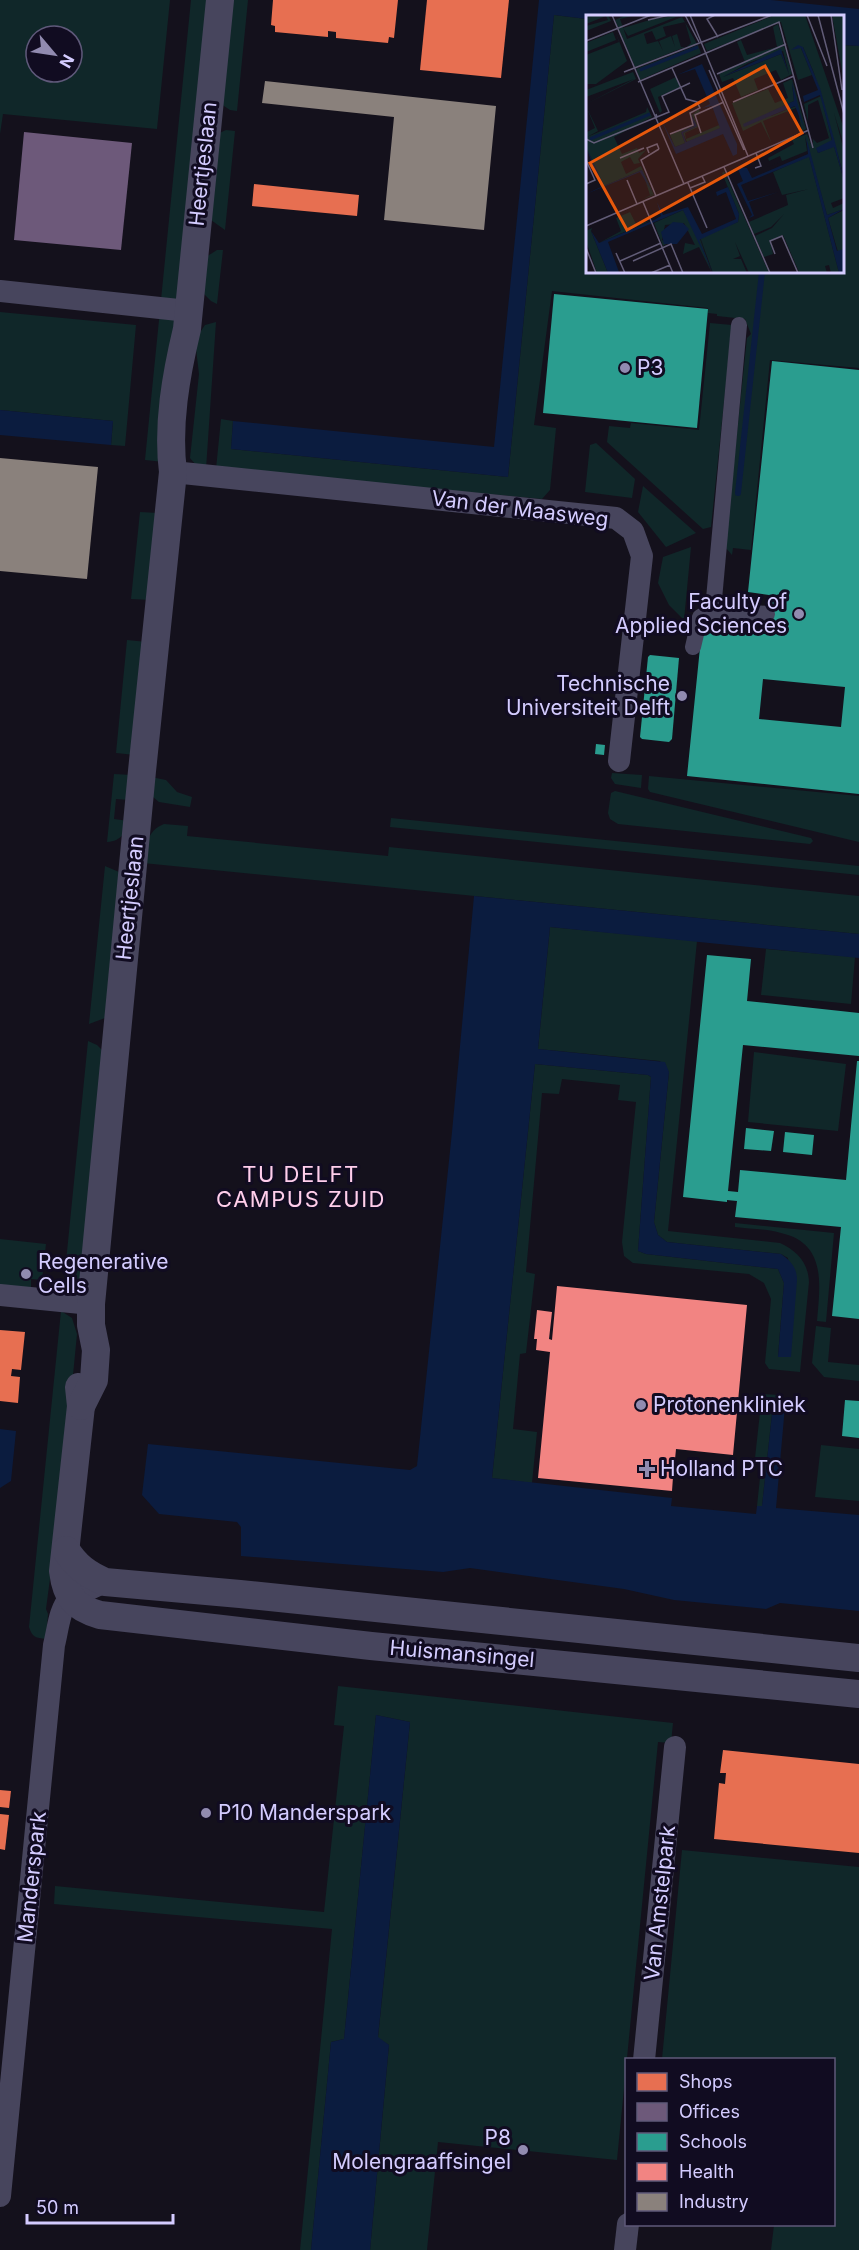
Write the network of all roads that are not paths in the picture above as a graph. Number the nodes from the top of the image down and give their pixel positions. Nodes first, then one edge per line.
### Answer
1 (220, 0) edge
2 (0, 291) edge
3 (187, 320) junction
4 (740, 325) dead end
5 (173, 472) junction
6 (713, 610) junction
7 (767, 614) dead end
8 (693, 648) dead end
9 (619, 761) dead end
10 (0, 1295) edge
11 (91, 1315) junction
12 (66, 1550) junction
13 (105, 1582) junction
14 (70, 1598) junction
15 (859, 1658) edge
16 (859, 1694) edge
17 (675, 1747) dead end
18 (644, 2058) edge
19 (0, 2196) edge
20 (628, 2226) edge
21 (625, 2250) edge

1 - 3 street, Heertjeslaan
2 - 3 street
3 - 5 street, Heertjeslaan
4 - 6 street
5 - 9 street, Van der Maasweg
5 - 11 street, Heertjeslaan
6 - 7 street
6 - 8 street
10 - 11 street
11 - 12 street, Heertjeslaan
12 - 13 street
12 - 14 street, Heertjeslaan
13 - 14 street
13 - 15 street, Huismansingel
14 - 16 street, Huismansingel
14 - 19 street, Manderspark
17 - 18 street, Van Amstelpark
20 - 21 street

